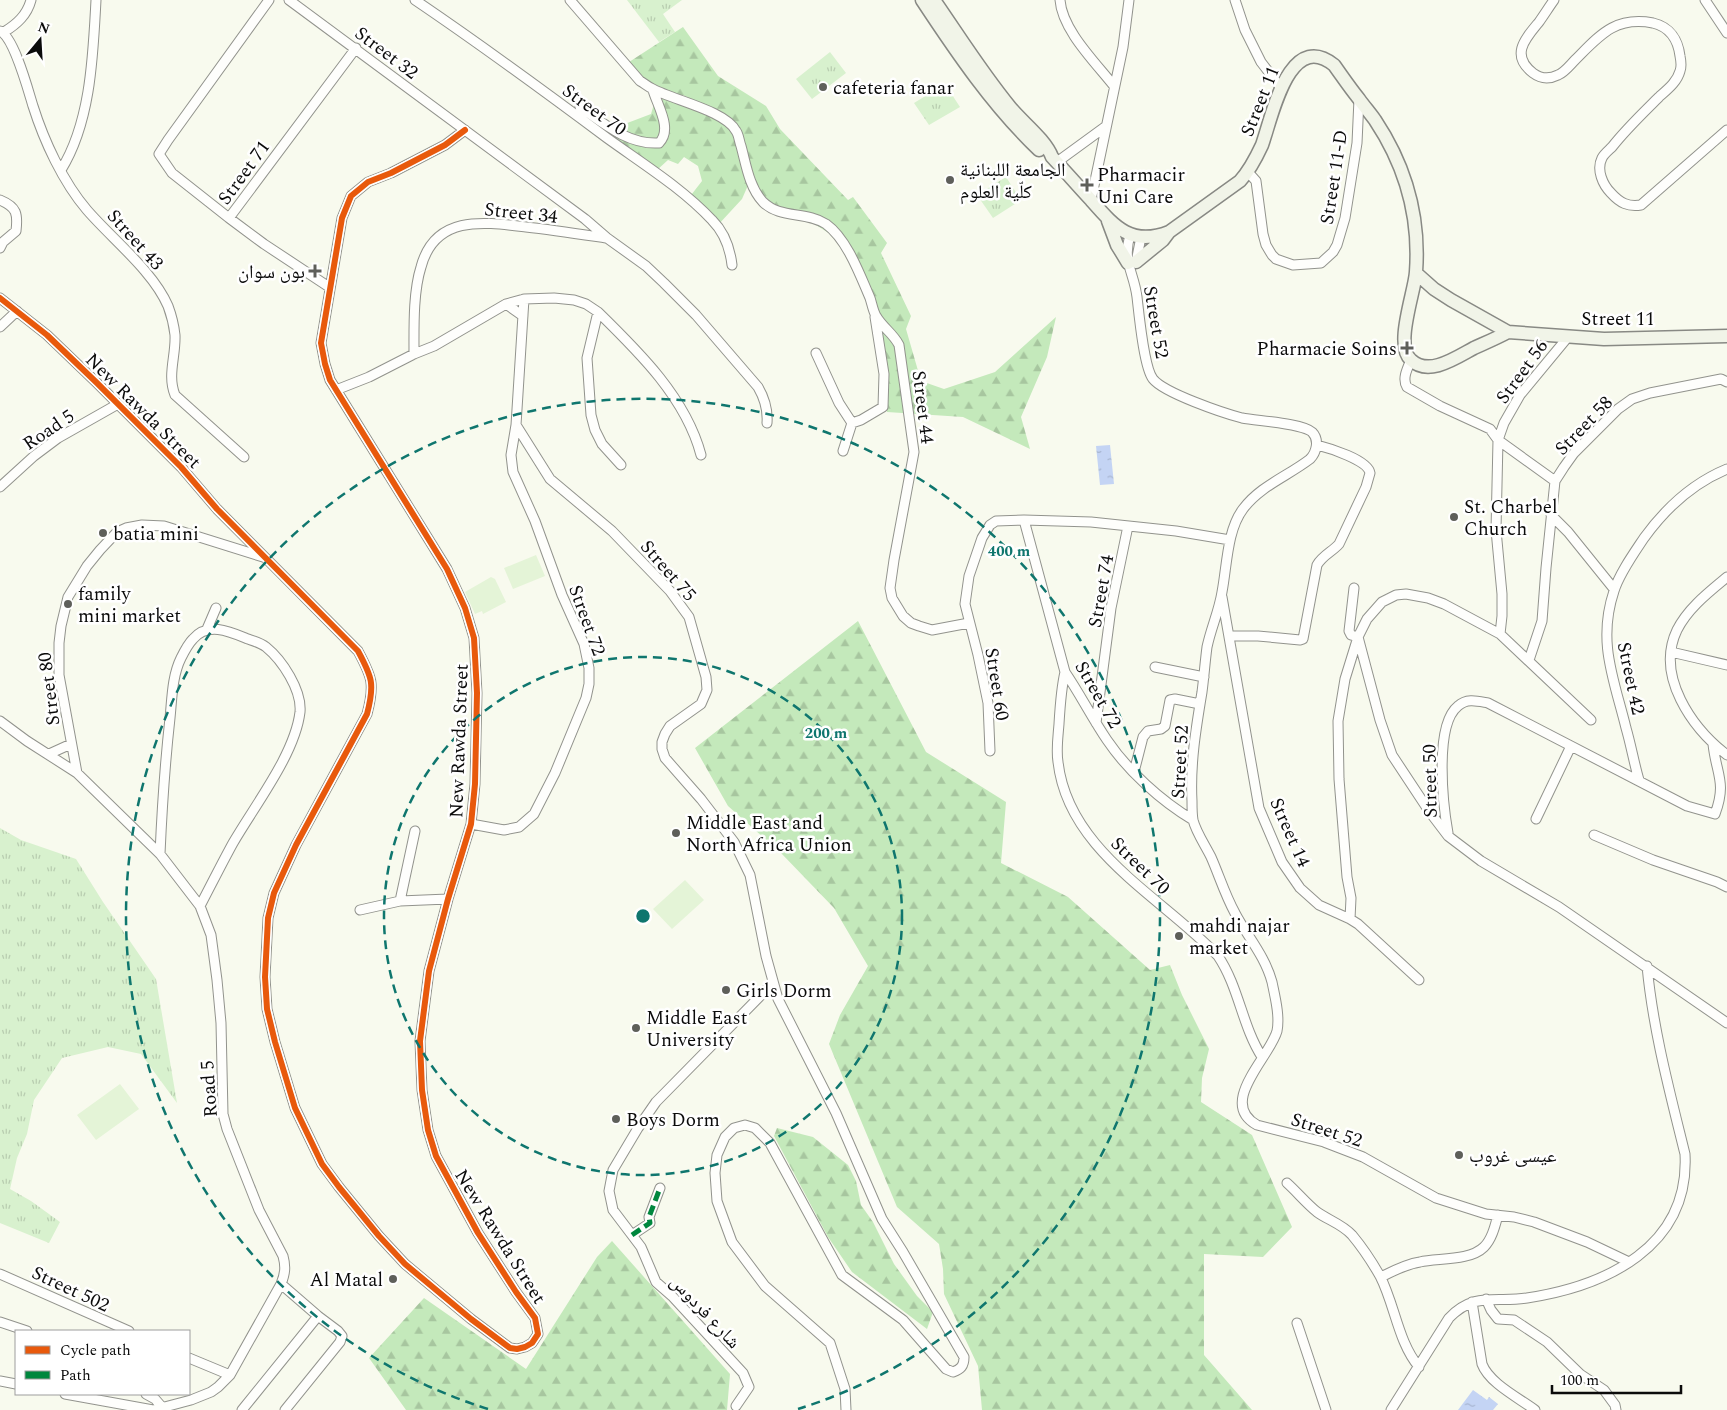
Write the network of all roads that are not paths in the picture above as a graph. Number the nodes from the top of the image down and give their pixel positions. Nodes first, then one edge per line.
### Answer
1 (31, 0) edge
2 (96, 0) edge
3 (269, 0) edge
4 (288, 0) edge
5 (415, 0) edge
6 (570, 0) edge
7 (922, 0) edge
8 (934, 0) edge
9 (1060, 0) edge
10 (1129, 0) edge
11 (1235, 0) edge
12 (1554, 0) edge
13 (1705, 0) edge
14 (2, 31) edge
15 (1727, 33) edge
16 (356, 48) junction
17 (1114, 86) junction
18 (1281, 88) junction
19 (653, 90) junction
20 (1358, 99) junction
21 (580, 106) dead end
22 (1105, 127) junction
23 (465, 130) junction
24 (1727, 130) edge
25 (1054, 160) junction
26 (61, 170) junction
27 (1248, 172) junction
28 (0, 200) edge
29 (1091, 200) junction
30 (229, 218) junction
31 (1107, 218) junction
32 (1169, 232) junction
33 (1136, 236) junction
34 (607, 238) junction
35 (0, 248) edge
36 (732, 264) dead end
37 (1132, 265) junction
38 (1416, 273) junction
39 (329, 287) junction
40 (0, 298) edge
41 (524, 299) junction
42 (506, 304) junction
43 (17, 312) junction
44 (598, 312) junction
45 (875, 315) junction
46 (523, 316) junction
47 (0, 327) edge
48 (1508, 332) junction
49 (1727, 336) edge
50 (1568, 337) junction
51 (816, 353) dead end
52 (414, 354) junction
53 (1411, 360) junction
54 (1727, 382) edge
55 (336, 390) junction
56 (118, 404) junction
57 (852, 423) junction
58 (767, 424) dead end
59 (516, 426) junction
60 (1498, 440) junction
61 (1317, 445) junction
62 (843, 451) dead end
63 (701, 455) dead end
64 (244, 457) dead end
65 (621, 465) dead end
66 (1727, 469) edge
67 (1555, 481) junction
68 (0, 487) edge
69 (1551, 515) junction
70 (1024, 520) junction
71 (1128, 526) junction
72 (1230, 540) junction
73 (265, 557) junction
74 (1727, 577) edge
75 (1354, 588) dead end
76 (1614, 589) junction
77 (1222, 594) junction
78 (216, 608) dead end
79 (969, 623) junction
80 (207, 629) junction
81 (1500, 634) junction
82 (1230, 636) junction
83 (1358, 637) junction
84 (1671, 652) junction
85 (1529, 660) junction
86 (1727, 665) edge
87 (1155, 667) dead end
88 (1065, 672) junction
89 (1204, 677) junction
90 (1200, 704) junction
91 (1591, 720) dead end
92 (0, 721) edge
93 (1096, 722) junction
94 (71, 744) junction
95 (1713, 744) junction
96 (1571, 746) junction
97 (990, 751) dead end
98 (49, 754) junction
99 (1727, 755) edge
100 (1134, 772) junction
101 (77, 773) junction
102 (1724, 777) edge
103 (1638, 780) junction
104 (1536, 819) dead end
105 (1193, 820) junction
106 (471, 824) junction
107 (415, 831) dead end
108 (1594, 835) dead end
109 (1448, 836) junction
110 (160, 854) junction
111 (1727, 887) edge
112 (448, 899) junction
113 (400, 901) junction
114 (200, 906) junction
115 (360, 910) dead end
116 (1350, 919) junction
117 (1647, 966) junction
118 (1419, 980) dead end
119 (773, 983) junction
120 (759, 997) junction
121 (778, 999) junction
122 (1727, 1022) edge
123 (1262, 1057) junction
124 (1287, 1183) dead end
125 (660, 1188) dead end
126 (1498, 1215) junction
127 (632, 1235) junction
128 (1629, 1262) junction
129 (0, 1274) edge
130 (1381, 1277) junction
131 (281, 1284) junction
132 (1486, 1299) junction
133 (1472, 1302) junction
134 (318, 1316) junction
135 (0, 1322) edge
136 (1297, 1323) dead end
137 (24, 1330) edge
138 (127, 1330) edge
139 (190, 1358) edge
140 (1419, 1367) junction
141 (230, 1375) junction
142 (0, 1381) edge
143 (15, 1384) edge
144 (70, 1395) edge
145 (148, 1395) edge
146 (736, 1406) dead end
147 (162, 1407) junction
148 (242, 1410) edge
149 (285, 1410) edge
150 (846, 1410) edge
151 (1326, 1410) edge
152 (1391, 1410) edge
153 (1535, 1410) edge
154 (1616, 1410) edge

1 - 14 street
2 - 26 street
3 - 30 street
4 - 16 street, Street 32
5 - 36 street, Street 70
6 - 19 street, Street 44
7 - 25 street
8 - 25 street
9 - 17 street
10 - 17 street
11 - 18 street
12 - 24 street
13 - 15 street
14 - 26 street, Street 43
16 - 23 street, Street 32
16 - 30 street, Street 71
17 - 22 street
18 - 20 street, Street 11
18 - 27 street, Street 11
19 - 21 street
19 - 45 street, Street 44
20 - 27 street, Street 11-D
20 - 38 street, Street 11
22 - 25 street
22 - 29 street
23 - 34 street, Street 34
23 - 39 street, New Rawda Street
25 - 29 street
26 - 64 street, Street 43
27 - 32 street, Street 11
28 - 35 street
29 - 31 street
30 - 39 street, Street 71
31 - 33 street
31 - 37 street
32 - 33 street, Street 11
32 - 37 street
33 - 37 street
34 - 52 street, Street 34
34 - 58 street, Street 34
37 - 61 street, Street 52
38 - 48 street
38 - 53 street, Street 11
39 - 55 street, New Rawda Street
40 - 43 street, New Rawda Street
41 - 42 street
41 - 44 street
41 - 46 street
42 - 46 street
42 - 52 street
43 - 47 street
43 - 56 street, New Rawda Street
44 - 63 street
44 - 65 street
45 - 57 street
45 - 79 street, Street 44
46 - 59 street
48 - 50 street, Street 11
48 - 53 street
49 - 50 street, Street 11
50 - 60 street, Street 56
51 - 57 street
52 - 55 street
53 - 60 street
54 - 67 street, Street 58
55 - 106 street, New Rawda Street
56 - 68 street, Road 5
56 - 73 street, New Rawda Street
57 - 62 street
59 - 106 street, Street 72
59 - 119 street, Street 75
60 - 67 street
60 - 81 street, Street 56
61 - 72 street, Street 52
61 - 82 street
66 - 76 street, Street 42
67 - 69 street, Street 58
69 - 76 street
69 - 85 street, Street 58
70 - 71 street
70 - 79 street
70 - 88 street, Street 72
71 - 72 street
71 - 93 street, Street 74
72 - 77 street, Street 52
73 - 94 street, Street 80
73 - 112 street, New Rawda Street
74 - 84 street
75 - 83 street, Street 50
76 - 103 street, Street 42
77 - 82 street, Street 14
77 - 89 street, Street 52
78 - 80 street
79 - 97 street, Street 60
80 - 110 street
80 - 114 street
81 - 83 street
81 - 85 street
82 - 116 street, Street 14
83 - 109 street, Street 50
83 - 116 street
84 - 86 street
84 - 95 street
85 - 91 street
87 - 89 street
88 - 93 street, Street 72
88 - 123 street, Street 70
89 - 90 street, Street 52
90 - 100 street
90 - 105 street, Street 52
92 - 98 street, Road 5
93 - 100 street, Street 72
94 - 98 street, Street 80
94 - 101 street, Street 80
95 - 99 street
95 - 102 street, Street 50
96 - 103 street, Street 50
96 - 104 street
96 - 109 street, Street 50
98 - 101 street, Road 5
100 - 105 street, Street 72
101 - 110 street, Road 5
102 - 103 street, Street 50
105 - 123 street, Street 52
106 - 112 street, New Rawda Street
107 - 113 street
108 - 111 street
109 - 117 street
110 - 114 street, Road 5
112 - 113 street
113 - 115 street
114 - 131 street, Road 5
116 - 118 street, Street 14
117 - 122 street
117 - 128 street
119 - 120 street, شارع فردوس
119 - 121 street
120 - 121 street
120 - 127 street, شارع فردوس
121 - 150 street
123 - 126 street, Street 52
124 - 130 street
125 - 127 street
126 - 128 street, Street 52
126 - 130 street
127 - 146 street, شارع فردوس
128 - 132 street
129 - 138 street, Street 502
130 - 140 street
131 - 134 street
131 - 141 street, Road 5
132 - 133 street
132 - 154 street
133 - 140 street
133 - 153 street
134 - 148 street
134 - 149 street
135 - 137 street
136 - 151 street
139 - 141 street
140 - 152 street
141 - 147 street, Road 5
142 - 143 street
144 - 147 street, Road 5
145 - 147 street

